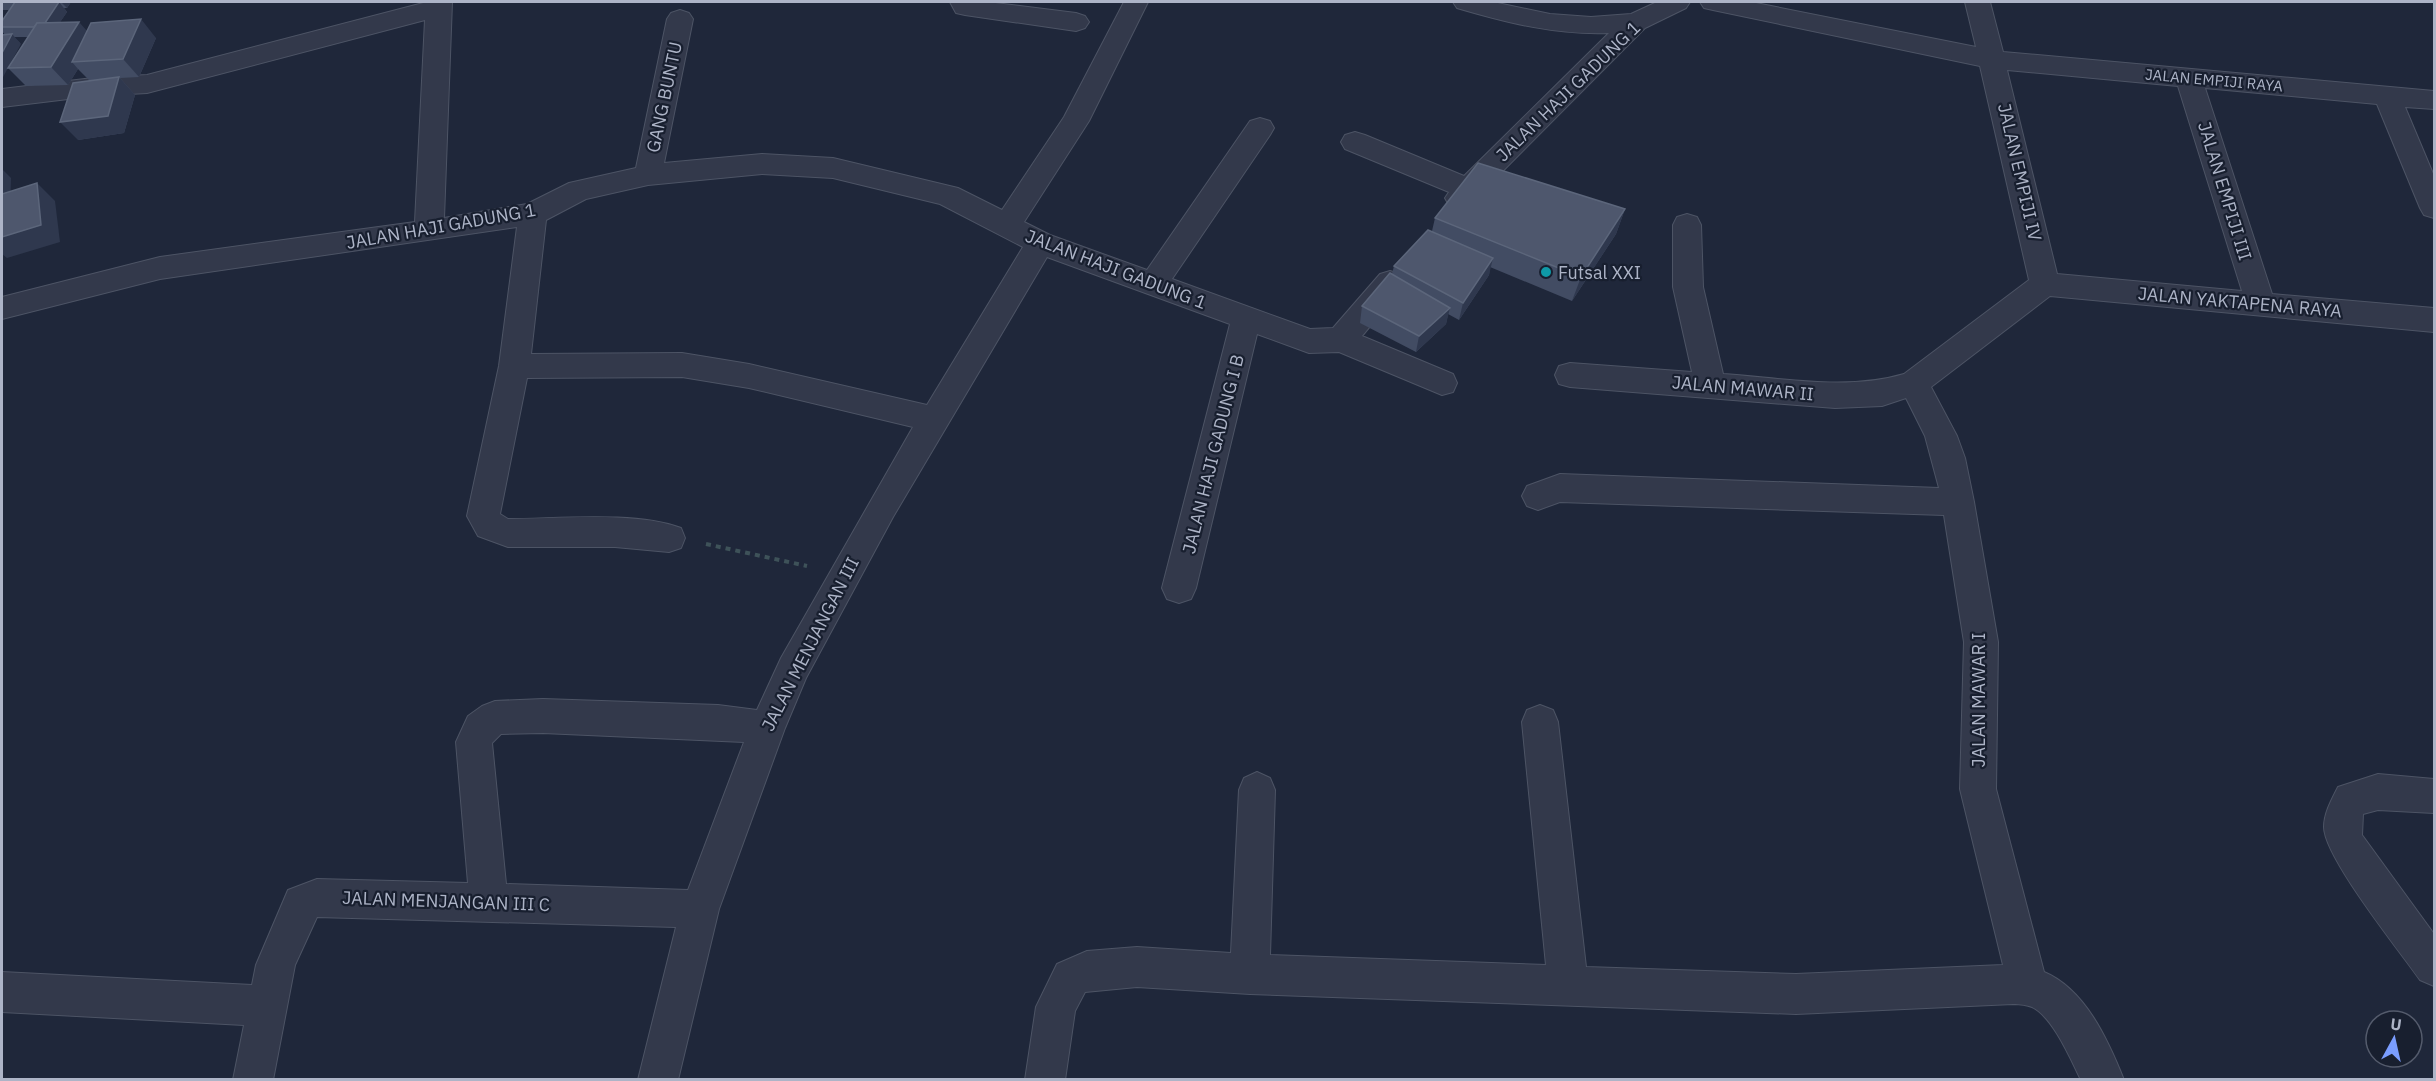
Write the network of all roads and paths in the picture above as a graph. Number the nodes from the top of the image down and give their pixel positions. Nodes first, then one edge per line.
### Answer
1 (963, 2) edge
2 (1136, 2) edge
3 (1466, 2) edge
4 (1677, 2) edge
5 (1713, 2) edge
6 (1978, 2) edge
7 (439, 5) edge
8 (680, 19) dead end
9 (1076, 22) dead end
10 (1636, 22) junction
11 (1994, 60) junction
12 (2188, 77) junction
13 (2387, 96) junction
14 (2, 98) edge
15 (2434, 100) edge
16 (1260, 128) dead end
17 (1354, 142) dead end
18 (648, 175) junction
19 (1467, 188) junction
20 (2434, 208) edge
21 (533, 214) junction
22 (1445, 215) edge
23 (1007, 225) junction
24 (1687, 225) dead end
25 (429, 231) junction
26 (1040, 243) junction
27 (1408, 260) edge
28 (1154, 284) junction
29 (2045, 284) junction
30 (2261, 304) junction
31 (2, 308) edge
32 (1246, 320) junction
33 (2434, 320) edge
34 (1341, 340) junction
35 (514, 366) junction
36 (1570, 375) dead end
37 (1442, 383) dead end
38 (1914, 383) junction
39 (1710, 385) junction
40 (934, 419) junction
41 (1538, 496) dead end
42 (1958, 502) junction
43 (669, 538) joint
44 (844, 574) junction
45 (1179, 588) dead end
46 (1540, 722) dead end
47 (766, 728) junction
48 (1257, 790) dead end
49 (2434, 796) edge
50 (489, 903) junction
51 (700, 909) junction
52 (2434, 966) edge
53 (1250, 975) junction
54 (1568, 985) junction
55 (2028, 986) junction
56 (2, 992) edge
57 (268, 1006) junction
58 (1042, 1079) edge
59 (253, 1080) edge
60 (658, 1080) edge
61 (2103, 1080) edge

1 - 9 street
2 - 23 street
3 - 10 street
4 - 10 street, JALAN HAJI GADUNG 1
5 - 11 street
6 - 11 street, JALAN EMPIJI IV
7 - 14 street
7 - 25 street
8 - 18 street, GANG BUNTU
10 - 19 street, JALAN HAJI GADUNG 1
11 - 12 street, JALAN EMPIJI RAYA
11 - 29 street, JALAN EMPIJI IV
12 - 13 street, JALAN EMPIJI RAYA
12 - 30 street, JALAN EMPIJI III
13 - 15 street, JALAN EMPIJI RAYA
13 - 20 street
16 - 28 street
17 - 19 street
18 - 21 street, JALAN HAJI GADUNG 1
18 - 23 street, JALAN HAJI GADUNG 1
19 - 22 street, JALAN HAJI GADUNG 1
21 - 25 street, JALAN HAJI GADUNG 1
21 - 35 street
23 - 26 street, JALAN HAJI GADUNG 1
24 - 39 street
25 - 31 street, JALAN HAJI GADUNG 1
26 - 28 street, JALAN HAJI GADUNG 1
26 - 40 street, JALAN MENJANGAN III
27 - 34 street
28 - 32 street, JALAN HAJI GADUNG 1
29 - 30 street, JALAN YAKTAPENA RAYA
29 - 38 street, JALAN MAWAR II
30 - 33 street, JALAN YAKTAPENA RAYA
32 - 34 street, JALAN HAJI GADUNG 1
32 - 45 street, JALAN HAJI GADUNG I B
34 - 37 street
35 - 40 street
35 - 43 street
36 - 39 street, JALAN MAWAR II
38 - 39 street, JALAN MAWAR II
38 - 42 street, JALAN MAWAR I
40 - 44 street, JALAN MENJANGAN III
41 - 42 street
42 - 55 street, JALAN MAWAR I
43 - 44 path
44 - 47 street, JALAN MENJANGAN III
46 - 54 street
47 - 50 street
47 - 51 street, JALAN MENJANGAN III
48 - 53 street
49 - 52 street
50 - 51 street, JALAN MENJANGAN III C
50 - 57 street, JALAN MENJANGAN III C
51 - 60 street, JALAN MENJANGAN III
53 - 54 street
53 - 58 street
54 - 55 street
55 - 61 street
56 - 57 street
57 - 59 street, JALAN MENJANGAN III C

